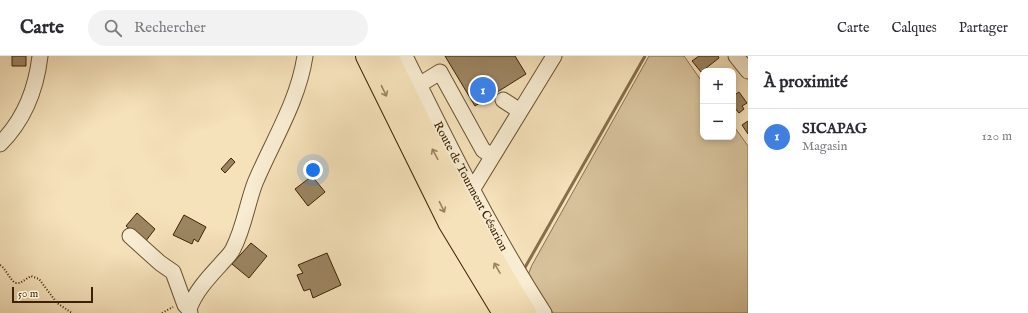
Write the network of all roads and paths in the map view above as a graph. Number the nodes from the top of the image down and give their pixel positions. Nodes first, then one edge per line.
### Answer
1 (40, 56) edge
2 (305, 56) edge
3 (367, 56) edge
4 (387, 56) edge
5 (405, 56) edge
6 (554, 56) edge
7 (736, 56) edge
8 (748, 72) edge
9 (419, 85) junction
10 (503, 100) dead end
11 (520, 110) junction
12 (0, 144) edge
13 (492, 156) junction
14 (472, 190) junction
15 (130, 236) dead end
16 (0, 264) edge
17 (509, 288) junction
18 (190, 311) edge
19 (72, 313) edge
20 (504, 313) edge
21 (525, 313) edge
22 (529, 313) edge
23 (544, 313) edge

1 - 12 street
2 - 18 street
3 -> 20 highway
17 -> 4 highway
5 - 9 street, Route de Tourment Césarion
6 - 11 street
7 - 8 street
9 - 13 street
9 - 14 street, Route de Tourment Césarion
10 - 11 street
11 - 13 street
13 - 14 street
14 - 23 street, Route de Tourment Césarion
15 - 18 street
16 - 19 path
17 - 21 highway
17 - 22 highway

